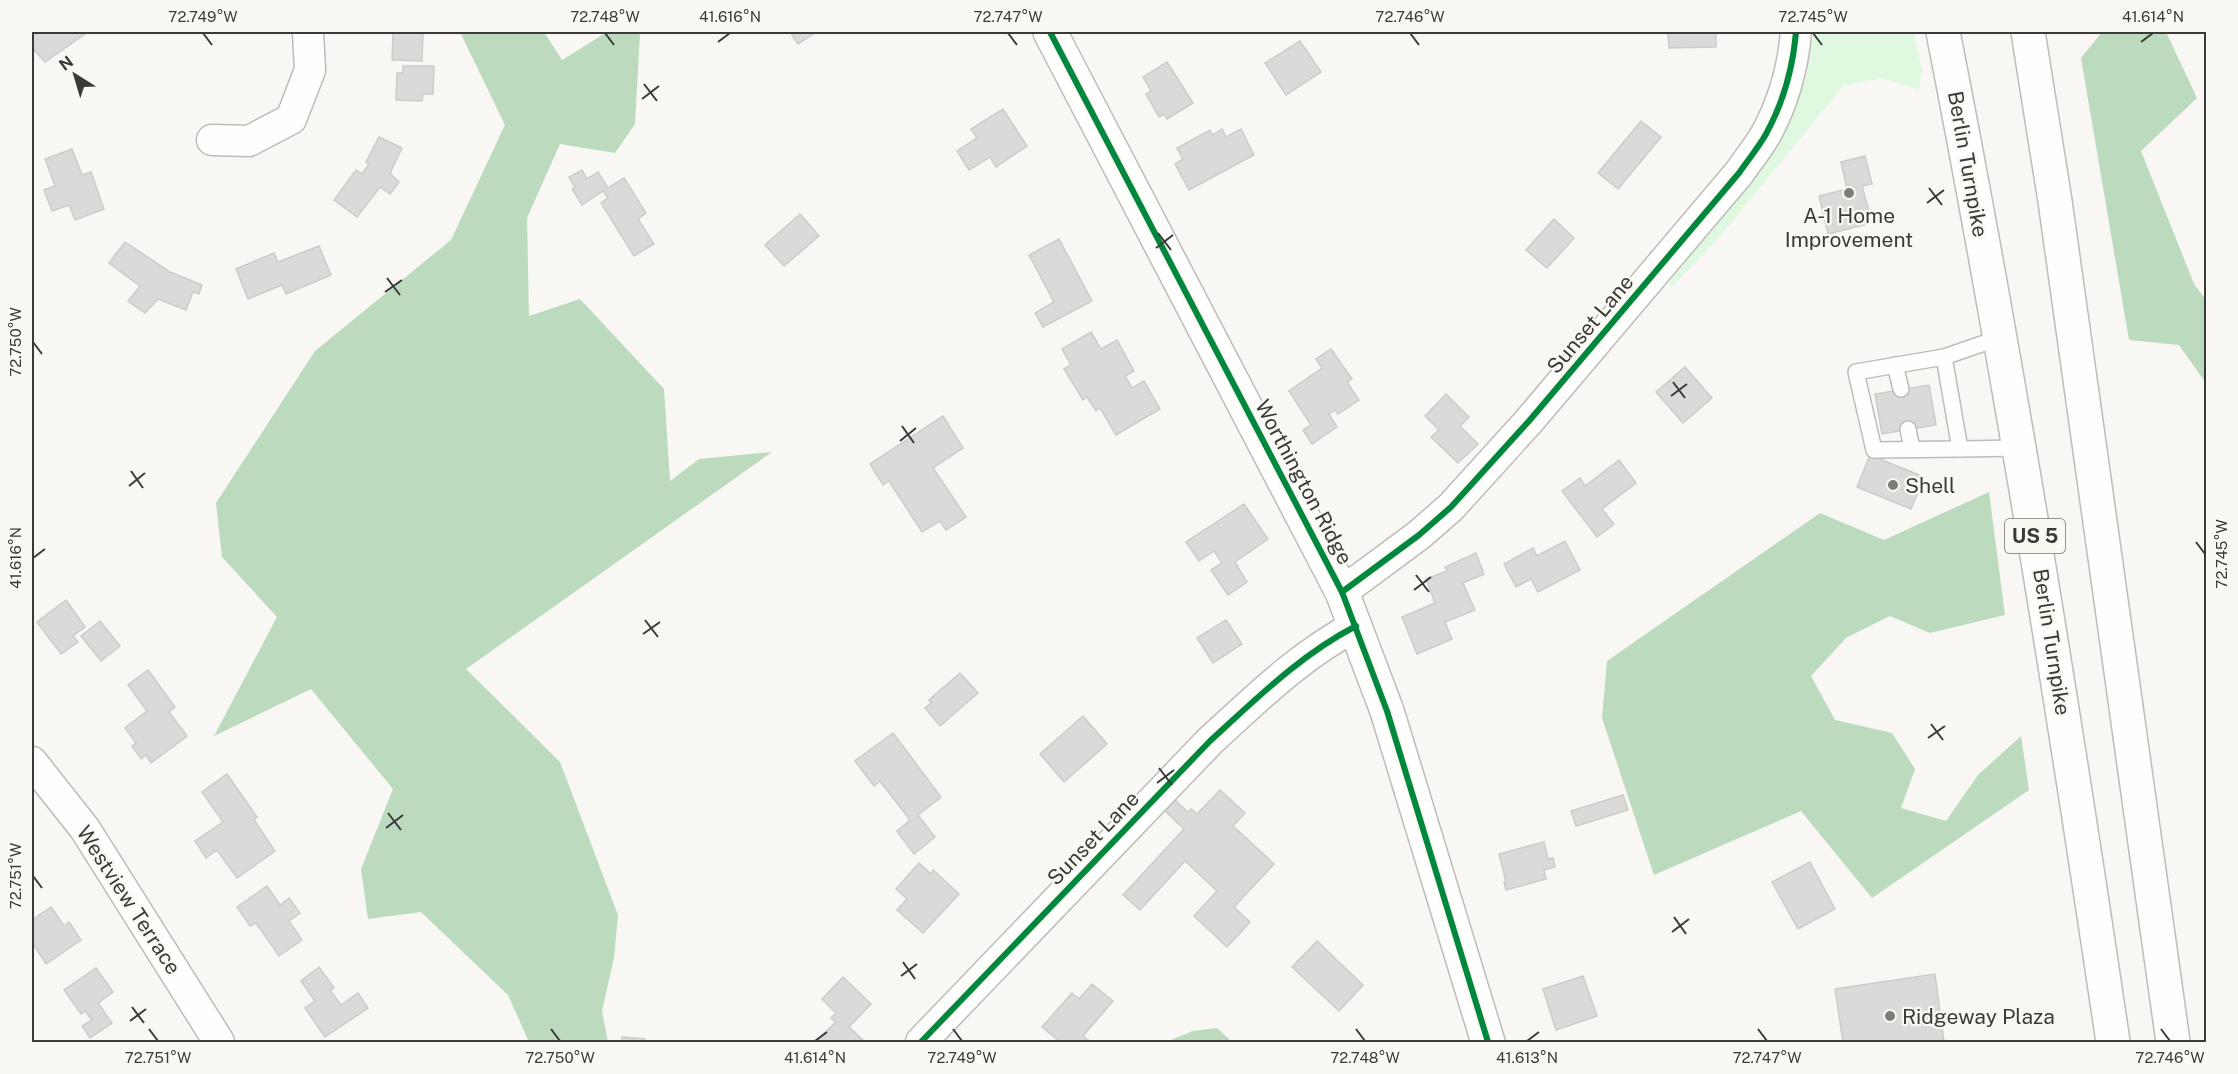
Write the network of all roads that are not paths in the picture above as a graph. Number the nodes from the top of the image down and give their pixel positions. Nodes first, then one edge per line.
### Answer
1 (308, 32) edge
2 (1050, 32) edge
3 (1796, 32) edge
4 (1943, 32) edge
5 (2028, 32) edge
6 (212, 140) dead end
7 (1999, 338) junction
8 (1944, 357) junction
9 (1895, 364) junction
10 (1901, 389) dead end
11 (1908, 429) dead end
12 (2019, 448) junction
13 (1912, 449) junction
14 (1960, 449) junction
15 (1342, 592) junction
16 (1356, 626) junction
17 (32, 762) edge
18 (219, 1042) edge
19 (921, 1042) edge
20 (1488, 1042) edge
21 (2112, 1042) edge
22 (2174, 1042) edge

1 - 6 street
2 - 15 main road, Worthington Ridge
3 - 15 street, Sunset Lane
4 - 7 main road, Berlin Turnpike / US 5
5 - 22 main road
7 - 8 lane
7 - 12 main road, Berlin Turnpike / US 5
8 - 9 lane
8 - 14 lane
9 - 10 lane
9 - 13 lane
11 - 13 lane
12 - 14 lane
12 - 21 main road, Berlin Turnpike / US 5
13 - 14 lane
15 - 16 main road, Worthington Ridge
16 - 19 street, Sunset Lane
16 - 20 main road, Worthington Ridge
17 - 18 street, Westview Terrace

